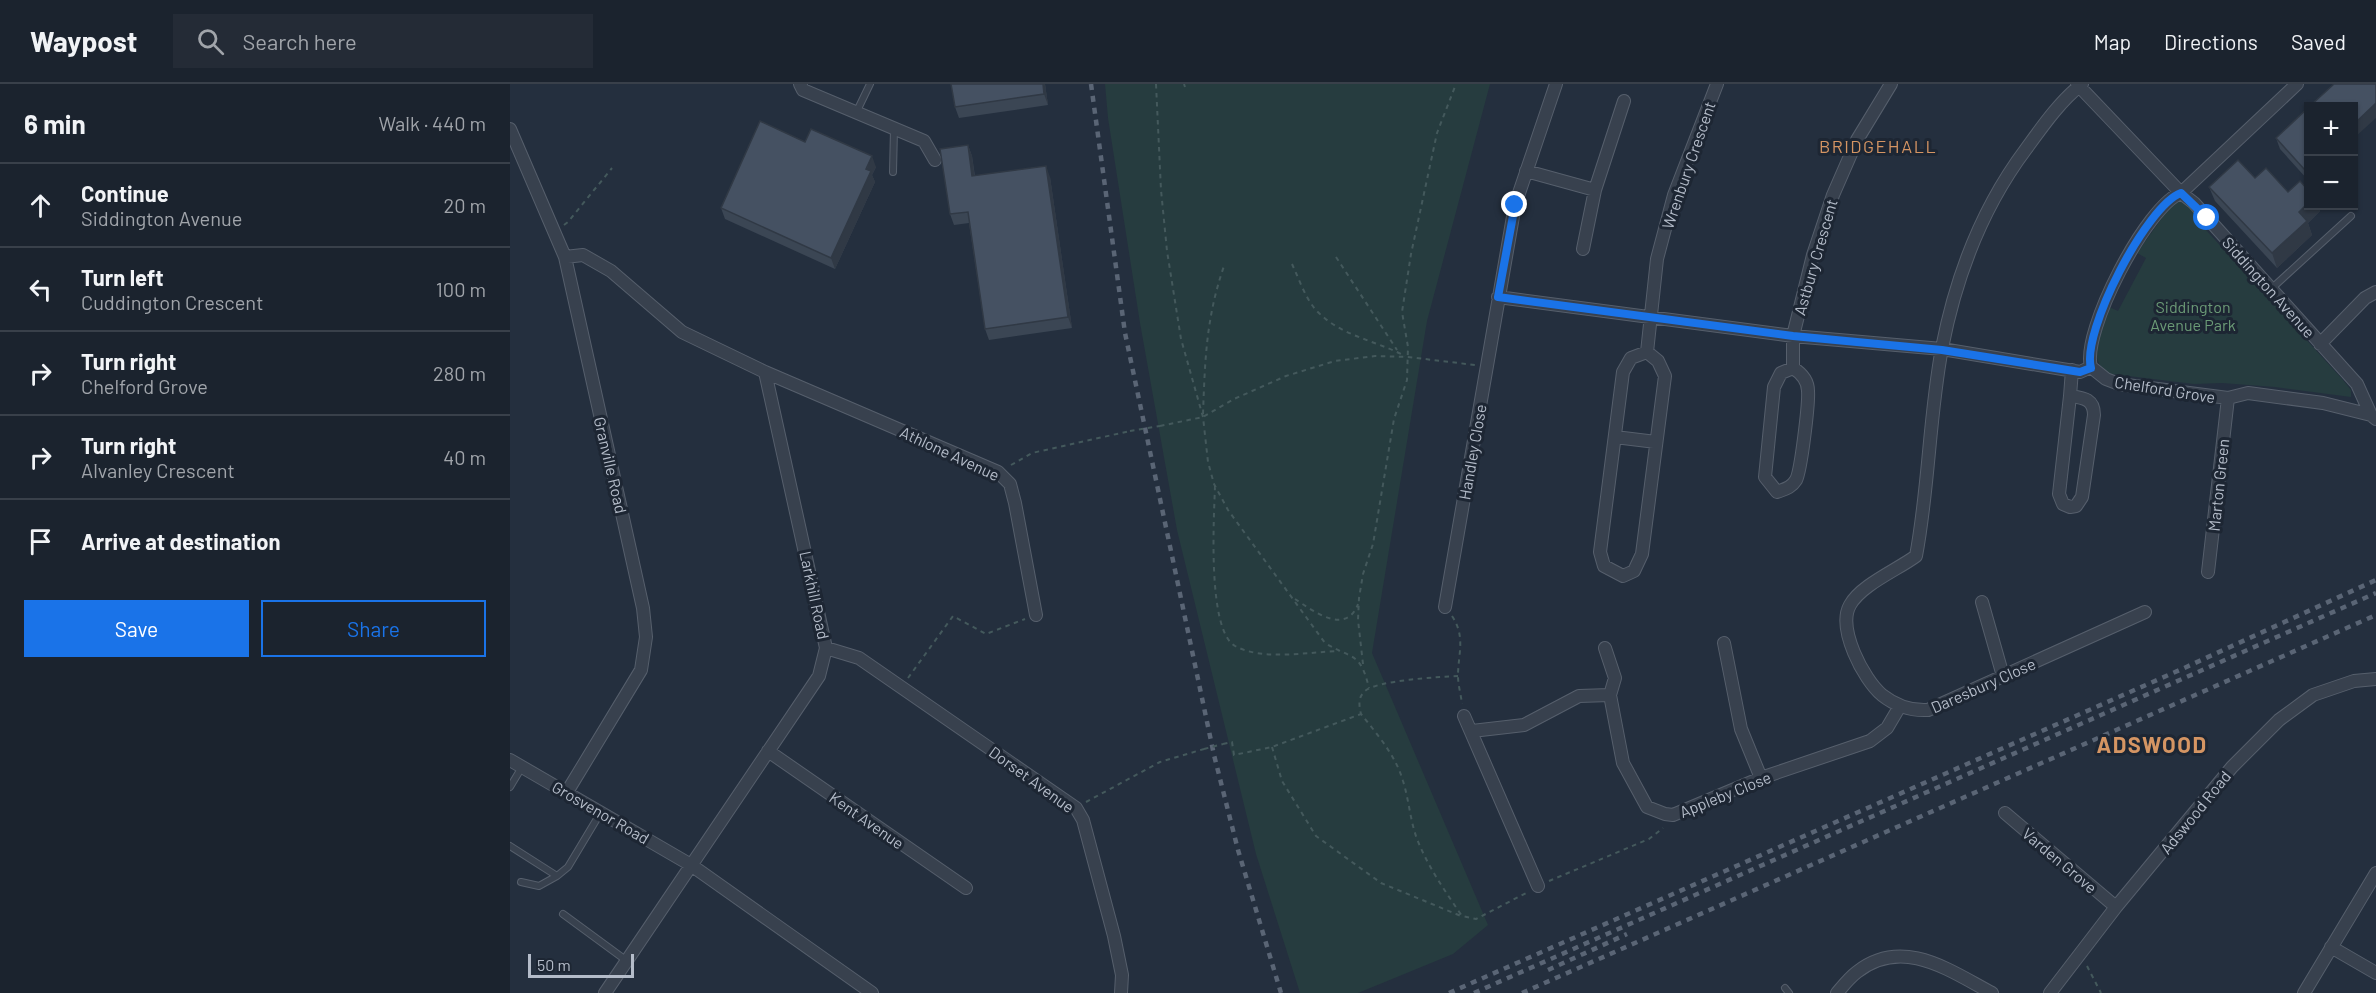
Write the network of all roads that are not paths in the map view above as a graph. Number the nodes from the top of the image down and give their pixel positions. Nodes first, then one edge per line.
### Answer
1 (800, 84) edge
2 (870, 84) edge
3 (1556, 84) edge
4 (1717, 84) edge
5 (1891, 84) edge
6 (2297, 84) edge
7 (2079, 85) edge
8 (1624, 101) dead end
9 (856, 114) junction
10 (510, 129) edge
11 (894, 129) junction
12 (935, 160) dead end
13 (1526, 171) junction
14 (893, 172) dead end
15 (1595, 190) junction
16 (2181, 193) junction
17 (2351, 216) dead end
18 (1583, 249) dead end
19 (564, 257) junction
20 (2270, 289) junction
21 (2376, 292) edge
22 (1498, 297) junction
23 (1652, 317) junction
24 (1793, 336) junction
25 (2320, 344) junction
26 (1942, 350) junction
27 (1647, 352) junction
28 (1793, 368) junction
29 (2091, 368) junction
30 (2072, 370) junction
31 (765, 372) junction
32 (2070, 396) junction
33 (2228, 398) junction
34 (2373, 417) edge
35 (1615, 437) junction
36 (1656, 442) junction
37 (2208, 572) dead end
38 (1982, 602) dead end
39 (1445, 607) road end
40 (2145, 612) dead end
41 (1036, 615) road end
42 (1724, 643) dead end
43 (826, 648) junction
44 (1605, 648) dead end
45 (2003, 676) junction
46 (2376, 679) edge
47 (1610, 695) junction
48 (1900, 706) junction
49 (1464, 716) road end
50 (1472, 732) junction
51 (768, 751) junction
52 (510, 760) edge
53 (522, 767) junction
54 (1761, 778) junction
55 (510, 787) edge
56 (567, 792) junction
57 (601, 812) junction
58 (2005, 813) dead end
59 (510, 846) edge
60 (691, 865) junction
61 (2376, 873) edge
62 (557, 876) junction
63 (521, 882) dead end
64 (1538, 886) road end
65 (966, 888) dead end
66 (2116, 907) junction
67 (563, 914) dead end
68 (2331, 947) junction
69 (627, 961) junction
70 (2376, 973) edge
71 (606, 993) edge
72 (872, 993) edge
73 (1120, 993) edge
74 (1837, 993) edge
75 (1992, 993) edge
76 (2050, 993) edge
77 (2304, 993) edge

1 - 9 street
2 - 9 lane
3 - 13 street, Handley Close
4 - 23 street, Wrenbury Crescent
5 - 24 street, Astbury Crescent
6 - 16 street
7 - 16 street, Siddington Avenue
7 - 26 street
8 - 15 street
9 - 11 street
10 - 19 street, Granville Road
11 - 12 street
11 - 14 lane
13 - 15 street
13 - 22 street, Handley Close
15 - 18 street
16 - 20 street, Siddington Avenue
16 - 29 street
17 - 20 lane
19 - 31 street
19 - 56 street, Granville Road
20 - 25 street, Siddington Avenue
21 - 25 street
22 - 23 street
22 - 39 street, Handley Close
23 - 24 street
23 - 27 street, Wrenbury Crescent
24 - 26 street
24 - 28 street, Astbury Crescent
25 - 34 street, Siddington Avenue
26 - 30 street
26 - 48 street, Daresbury Close
27 - 35 street
27 - 36 street
28 - 28 street
29 - 30 street
29 - 33 street, Chelford Grove
30 - 32 street
31 - 41 street, Athlone Avenue
31 - 43 street, Larkhill Road
32 - 32 street
33 - 34 street, Chelford Grove
33 - 37 street, Marton Green
35 - 36 street
35 - 36 street
38 - 45 street
40 - 45 street, Daresbury Close
42 - 54 street
43 - 51 street, Larkhill Road
43 - 73 street, Dorset Avenue
44 - 47 street, Appleby Close
45 - 48 street, Daresbury Close
46 - 66 street, Adswood Road
47 - 50 street
47 - 54 street, Appleby Close
48 - 54 street, Appleby Close
49 - 50 street
50 - 64 street
51 - 60 street, Larkhill Road
51 - 65 street, Kent Avenue
52 - 53 street, Grosvenor Road
53 - 55 lane
53 - 56 street, Grosvenor Road
56 - 57 street, Grosvenor Road
57 - 60 street, Grosvenor Road
57 - 62 lane
58 - 66 street, Varden Grove
59 - 62 lane
60 - 69 street, Larkhill Road
60 - 72 street
61 - 68 street
62 - 63 lane
66 - 76 street, Adswood Road
67 - 69 lane
68 - 70 street
68 - 77 street
69 - 71 street, Larkhill Road
74 - 75 street

